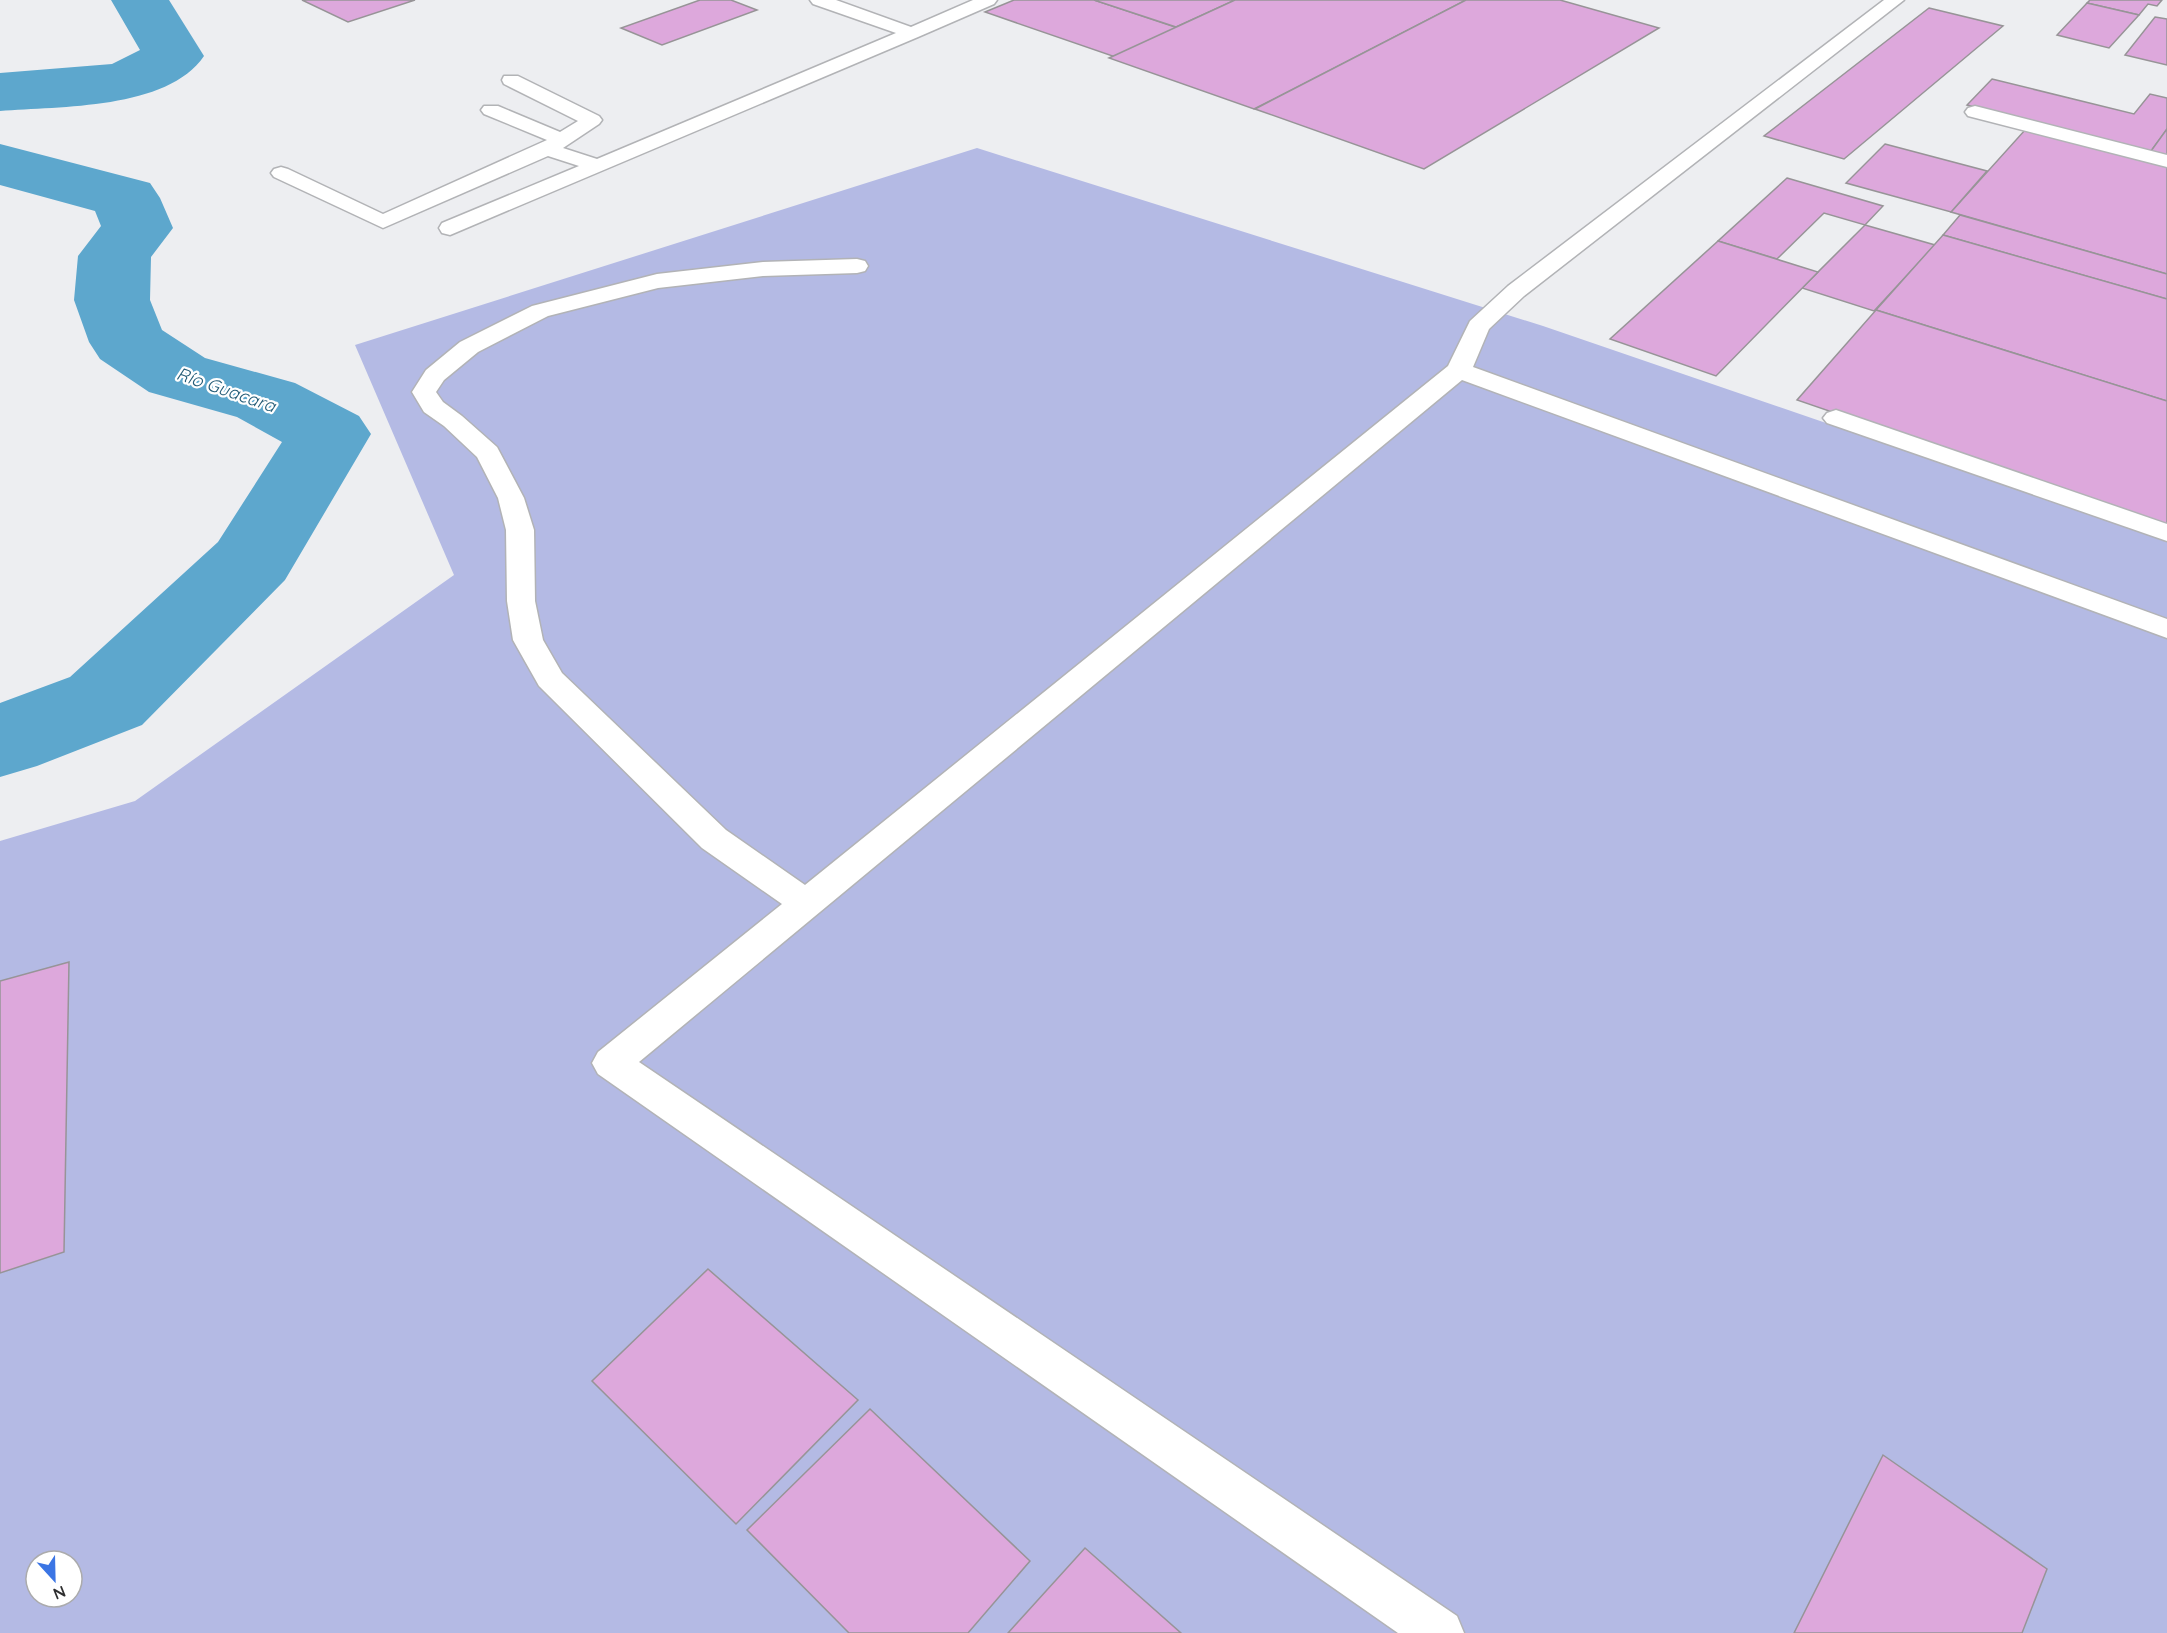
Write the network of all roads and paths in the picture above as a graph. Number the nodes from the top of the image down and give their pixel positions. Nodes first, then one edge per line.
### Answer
1 (819, 0) edge
2 (987, 0) edge
3 (1895, 0) edge
4 (912, 33) junction
5 (511, 80) dead end
6 (490, 110) dead end
7 (1975, 112) dead end
8 (554, 144) junction
9 (2167, 161) edge
10 (599, 166) junction
11 (280, 173) dead end
12 (450, 228) dead end
13 (857, 266) dead end
14 (1460, 370) junction
15 (1836, 418) dead end
16 (2167, 533) edge
17 (2167, 629) edge
18 (806, 903) junction
19 (1440, 1633) edge

1 - 4 street
2 - 4 street
3 - 14 street
4 - 10 street
5 - 8 street
6 - 8 street
7 - 9 street
8 - 10 street
8 - 11 street
10 - 12 street
13 - 18 street
14 - 17 street
14 - 18 street
15 - 16 street
18 - 19 street

